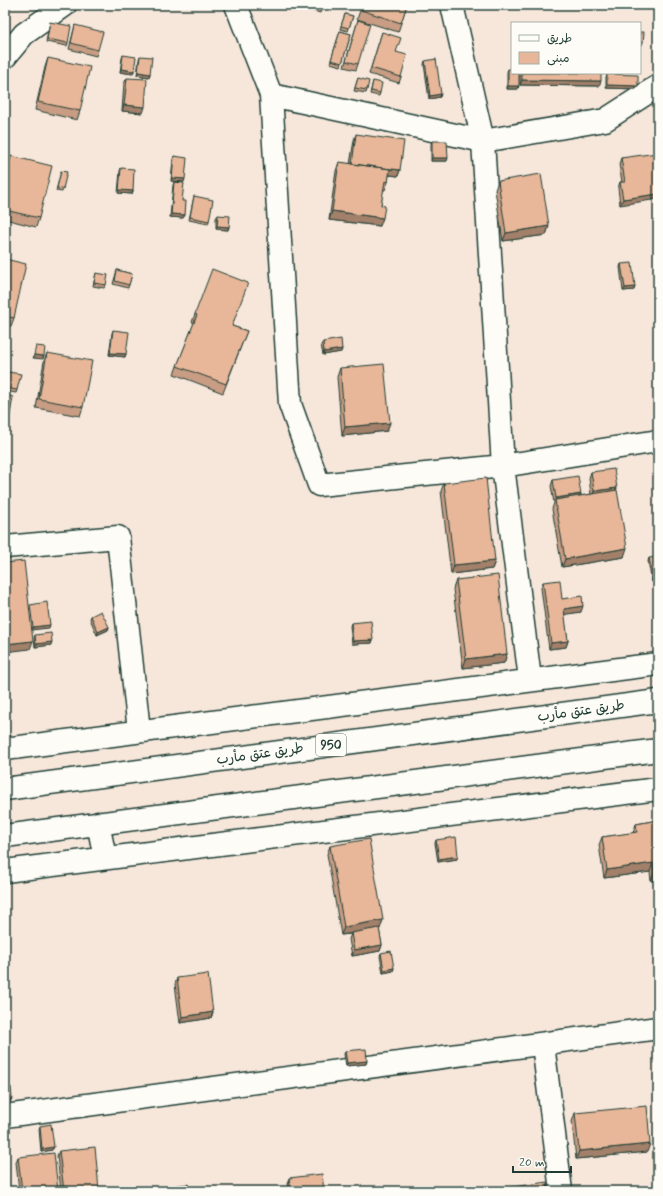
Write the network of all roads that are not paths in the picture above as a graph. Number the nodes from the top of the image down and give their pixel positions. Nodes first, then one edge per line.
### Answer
1 (65, 5) edge
2 (236, 5) edge
3 (452, 5) edge
4 (5, 57) edge
5 (658, 86) edge
6 (271, 95) junction
7 (483, 141) junction
8 (658, 441) edge
9 (503, 466) junction
10 (5, 547) edge
11 (658, 664) edge
12 (530, 679) junction
13 (658, 701) edge
14 (139, 732) junction
15 (5, 749) edge
16 (658, 750) edge
17 (5, 789) edge
18 (658, 789) edge
19 (98, 823) junction
20 (5, 836) edge
21 (105, 858) junction
22 (5, 871) edge
23 (658, 1028) edge
24 (544, 1044) junction
25 (5, 1116) edge
26 (561, 1191) edge

1 - 4 street
2 - 6 street
3 - 7 street
5 - 7 street
6 - 7 street
6 - 9 street
7 - 9 street
8 - 9 street
9 - 12 street
10 - 14 street
11 - 12 street
12 - 14 street
13 - 17 street, طريق عتق مأرب / 950
14 - 15 street
16 - 19 street
18 - 21 street
19 - 20 street
19 - 21 street
21 - 22 street
23 - 24 street
24 - 25 street
24 - 26 street

